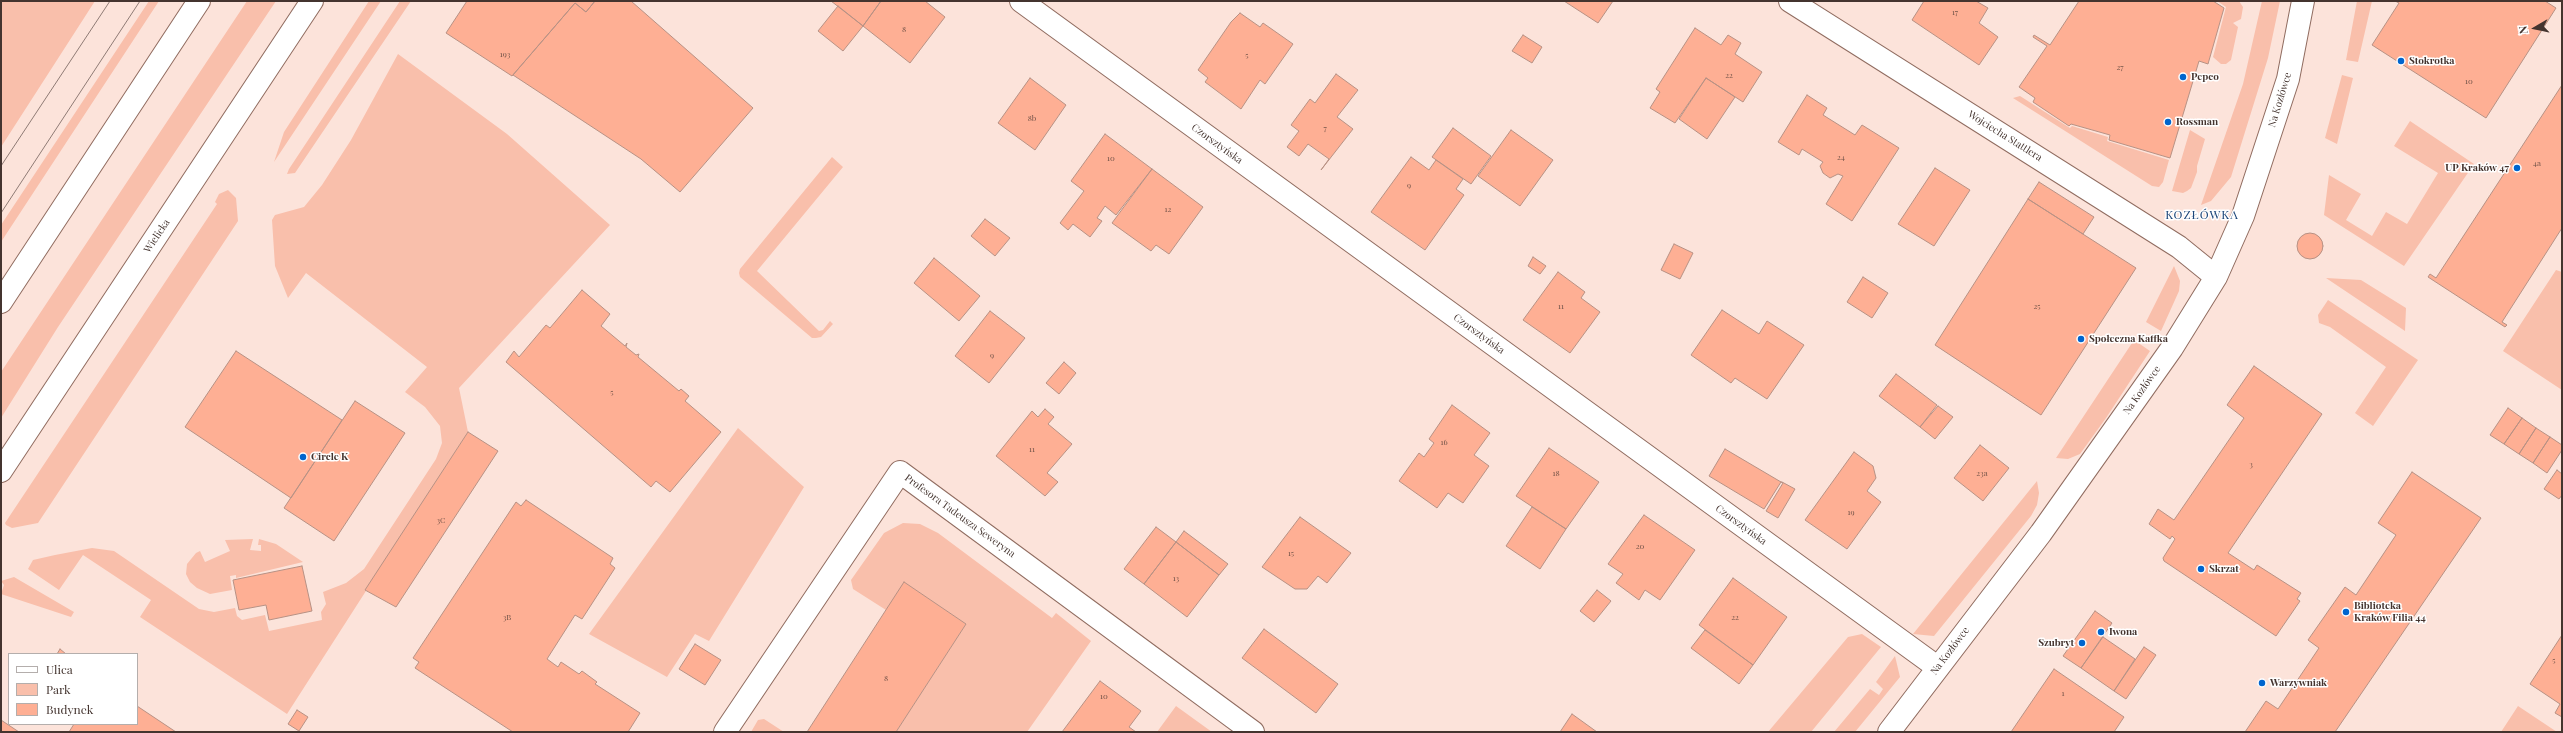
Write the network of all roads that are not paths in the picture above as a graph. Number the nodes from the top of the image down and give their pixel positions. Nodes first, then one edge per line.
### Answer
1 (199, 1) edge
2 (312, 1) edge
3 (1021, 1) edge
4 (1790, 1) edge
5 (2303, 1) edge
6 (2216, 277) junction
7 (1, 302) edge
8 (1, 471) edge
9 (1937, 668) junction
10 (1894, 730) edge
11 (725, 732) edge
12 (1253, 732) edge

1 - 7 street
2 - 8 street, Wielicka
3 - 9 street, Czorsztyńska
4 - 6 street, Wojciecha Stattlera
5 - 6 street, Na Kozłówce
6 - 9 street, Na Kozłówce
9 - 10 street, Na Kozłówce
11 - 12 street, Profesora Tadeusza Seweryna

